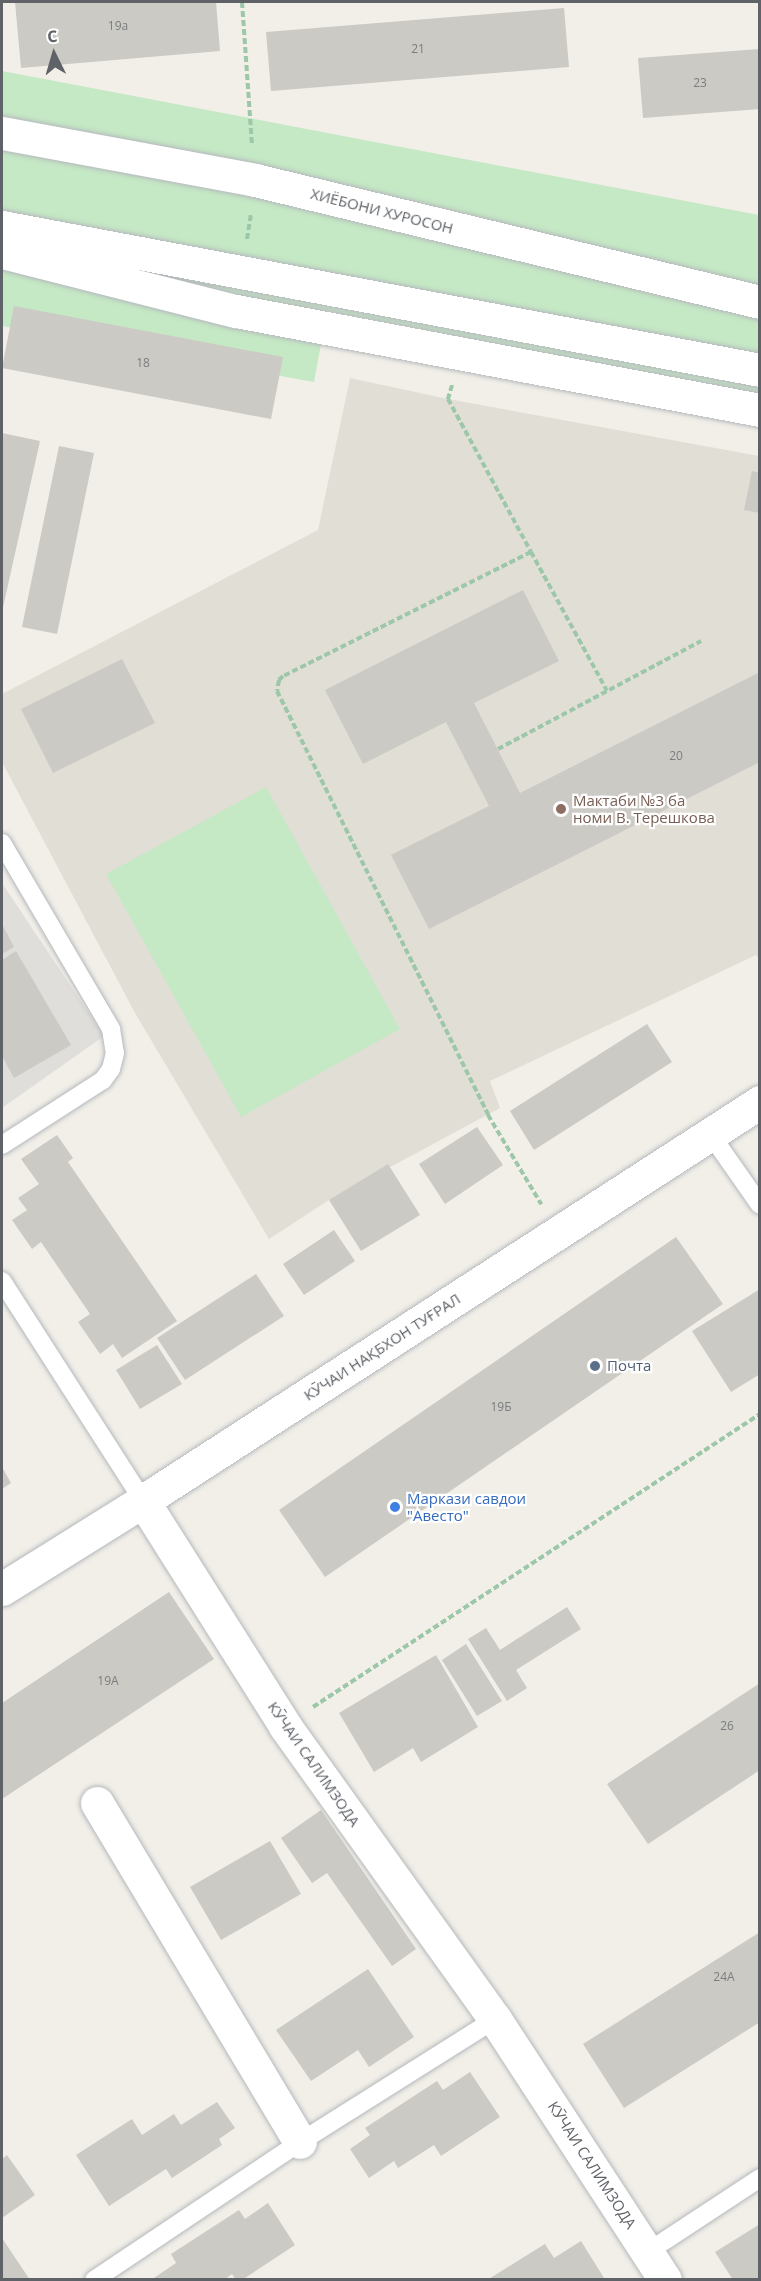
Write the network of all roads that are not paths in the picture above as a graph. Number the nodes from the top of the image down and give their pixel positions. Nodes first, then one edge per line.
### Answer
1 (2, 133) edge
2 (2, 227) edge
3 (2, 252) edge
4 (759, 302) edge
5 (759, 370) edge
6 (759, 410) edge
7 (2, 843) edge
8 (759, 1102) edge
9 (711, 1135) junction
10 (2, 1145) edge
11 (759, 1205) edge
12 (2, 1281) edge
13 (143, 1502) junction
14 (2, 1589) edge
15 (98, 1803) dead end
16 (495, 2019) junction
17 (300, 2142) junction
18 (759, 2178) edge
19 (649, 2251) junction
20 (94, 2280) edge
21 (665, 2280) edge

1 - 4 street, ХИЁБОНИ ХУРОСОН
2 - 5 street
3 - 6 street
7 - 10 lane
8 - 9 street, КӮЧАИ НАҚБХОН ТУҒРАЛ
9 - 11 lane
9 - 13 street, КӮЧАИ НАҚБХОН ТУҒРАЛ
12 - 13 lane
13 - 14 street, КӮЧАИ НАҚБХОН ТУҒРАЛ
13 - 16 street, КӮЧАИ САЛИМЗОДА
15 - 17 street
16 - 17 lane
16 - 19 street, КӮЧАИ САЛИМЗОДА
17 - 20 lane
18 - 19 lane
19 - 21 street, КӮЧАИ САЛИМЗОДА

